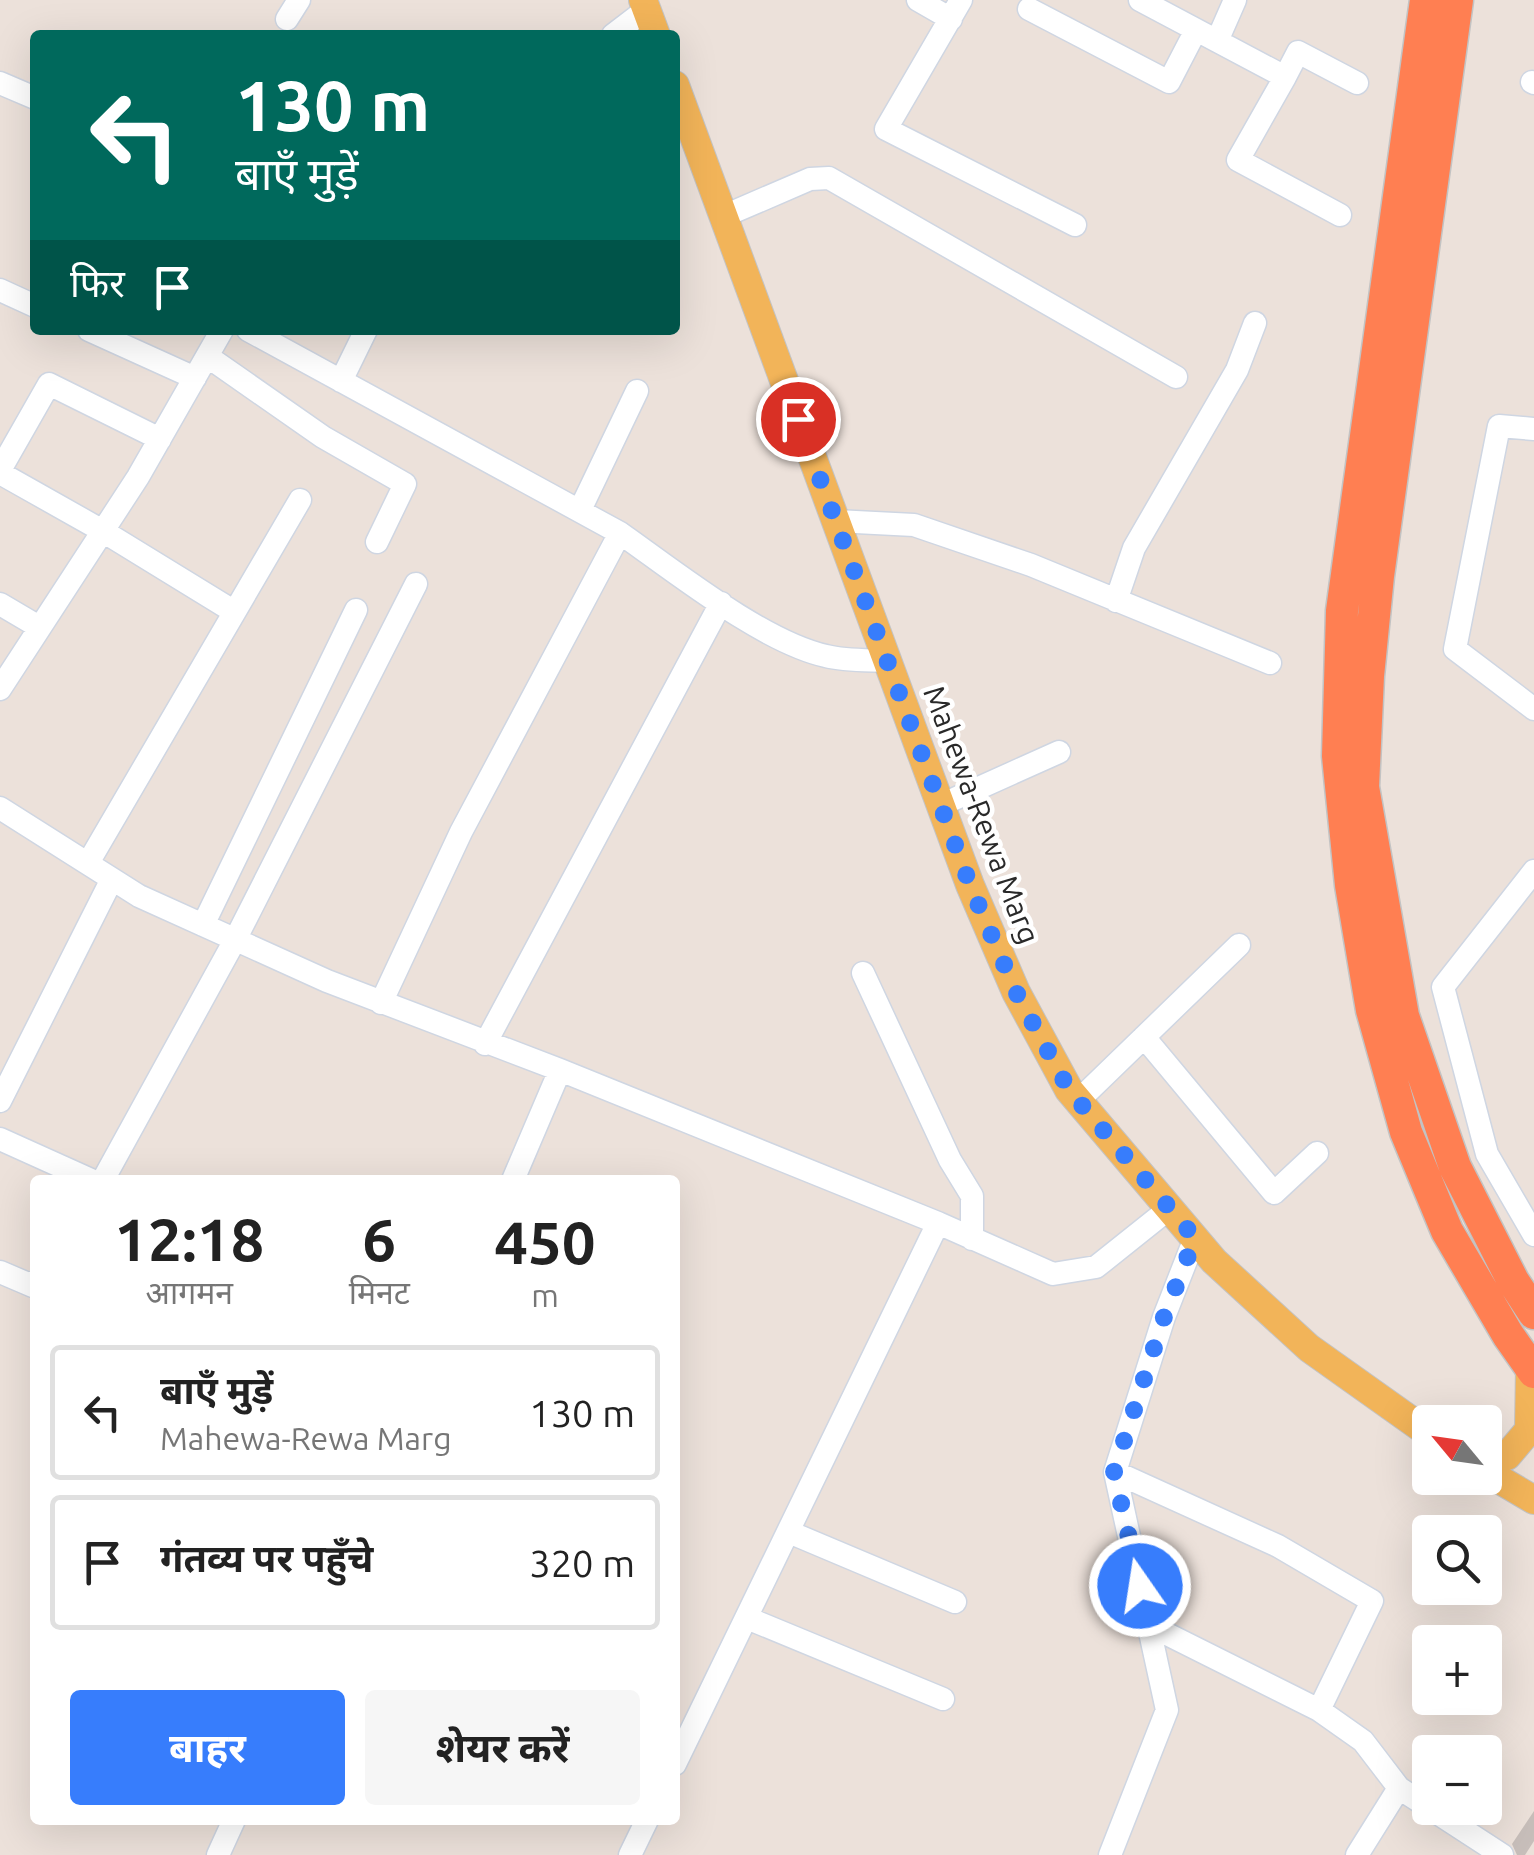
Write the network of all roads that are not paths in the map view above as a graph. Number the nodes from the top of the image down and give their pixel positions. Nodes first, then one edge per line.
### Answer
1 (918, 0) edge
2 (1140, 0) edge
3 (1235, 0) edge
4 (1426, 0) edge
5 (1457, 0) edge
6 (1030, 8) dead end
7 (956, 9) edge
8 (649, 15) edge
9 (622, 30) edge
10 (1207, 35) junction
11 (1285, 77) junction
12 (0, 82) edge
13 (1357, 82) dead end
14 (30, 96) edge
15 (680, 98) edge
16 (1340, 215) dead end
17 (724, 216) junction
18 (1075, 226) dead end
19 (0, 290) edge
20 (30, 304) edge
21 (1255, 323) dead end
22 (100, 335) edge
23 (219, 335) edge
24 (257, 335) edge
25 (364, 335) edge
26 (207, 356) junction
27 (1176, 377) dead end
28 (195, 378) junction
29 (342, 381) junction
30 (637, 391) dead end
31 (1534, 429) edge
32 (160, 440) junction
33 (0, 472) edge
34 (300, 500) dead end
35 (580, 510) junction
36 (836, 521) junction
37 (102, 530) junction
38 (620, 534) junction
39 (377, 542) dead end
40 (416, 584) dead end
41 (1116, 600) junction
42 (721, 603) junction
43 (0, 604) edge
44 (356, 610) dead end
45 (233, 611) junction
46 (39, 628) junction
47 (888, 661) junction
48 (1270, 663) dead end
49 (0, 689) edge
50 (1534, 709) edge
51 (1059, 752) dead end
52 (941, 805) junction
53 (0, 808) edge
54 (88, 864) junction
55 (1534, 871) edge
56 (112, 879) junction
57 (203, 925) junction
58 (234, 940) junction
59 (1239, 945) dead end
60 (863, 972) dead end
61 (382, 1003) junction
62 (1144, 1037) junction
63 (485, 1044) junction
64 (560, 1070) junction
65 (0, 1101) edge
66 (1078, 1101) junction
67 (0, 1139) edge
68 (1316, 1153) dead end
69 (79, 1175) edge
70 (106, 1175) edge
71 (515, 1175) edge
72 (1170, 1208) junction
73 (938, 1223) junction
74 (1534, 1236) edge
75 (1195, 1238) junction
76 (972, 1239) junction
77 (0, 1272) edge
78 (30, 1285) edge
79 (1533, 1310) edge
80 (1532, 1369) edge
81 (1412, 1421) edge
82 (1502, 1457) edge
83 (1114, 1472) junction
84 (1502, 1480) edge
85 (1534, 1500) edge
86 (789, 1532) junction
87 (956, 1602) dead end
88 (747, 1618) junction
89 (1149, 1624) junction
90 (943, 1698) dead end
91 (1319, 1710) junction
92 (680, 1754) edge
93 (1398, 1788) junction
94 (232, 1825) edge
95 (645, 1825) edge
96 (218, 1855) edge
97 (630, 1855) edge
98 (1110, 1855) edge
99 (1357, 1855) edge
100 (1502, 1855) edge

1 - 7 street
2 - 10 street
3 - 10 street
4 - 80 highway
5 - 79 highway
6 - 10 street
7 - 18 street
8 - 9 street
10 - 11 street
11 - 13 street
11 - 16 street
12 - 14 street
15 - 17 main road, Mahewa-Rewa Marg
17 - 27 street
17 - 36 main road, Mahewa-Rewa Marg
19 - 20 street
21 - 41 street
22 - 28 street
23 - 26 street
24 - 29 street
25 - 29 street
26 - 28 street
26 - 39 street
28 - 32 street
29 - 35 street
30 - 35 street
31 - 50 street
32 - 33 street
32 - 37 street
33 - 37 street
34 - 45 street
35 - 38 street
36 - 41 street
36 - 47 main road, Mahewa-Rewa Marg
37 - 45 street
37 - 46 street
38 - 42 street
38 - 61 street
40 - 58 street
41 - 48 street
42 - 47 street
42 - 63 street
43 - 46 street
44 - 57 street
45 - 54 street
46 - 49 street
47 - 52 main road, Mahewa-Rewa Marg
51 - 52 street
52 - 66 main road, Mahewa-Rewa Marg
53 - 54 street
54 - 56 street
55 - 74 street
56 - 57 street
56 - 65 street
57 - 58 street
58 - 61 street
58 - 70 street
59 - 62 street
60 - 76 street
61 - 63 street
62 - 66 street
62 - 68 street
63 - 64 street
64 - 71 street
64 - 73 street
66 - 72 main road, Mahewa-Rewa Marg
67 - 69 street
72 - 75 main road, Mahewa-Rewa Marg
72 - 76 street
73 - 76 street
73 - 86 street
75 - 81 main road, Mahewa-Rewa Marg
75 - 83 street
77 - 78 street
80 - 82 main road
83 - 89 street
83 - 91 street
84 - 85 main road
86 - 87 street
86 - 88 street
88 - 90 street
88 - 92 street
89 - 91 street
89 - 98 street
91 - 93 street
93 - 99 street
93 - 100 street
94 - 96 street
95 - 97 street

